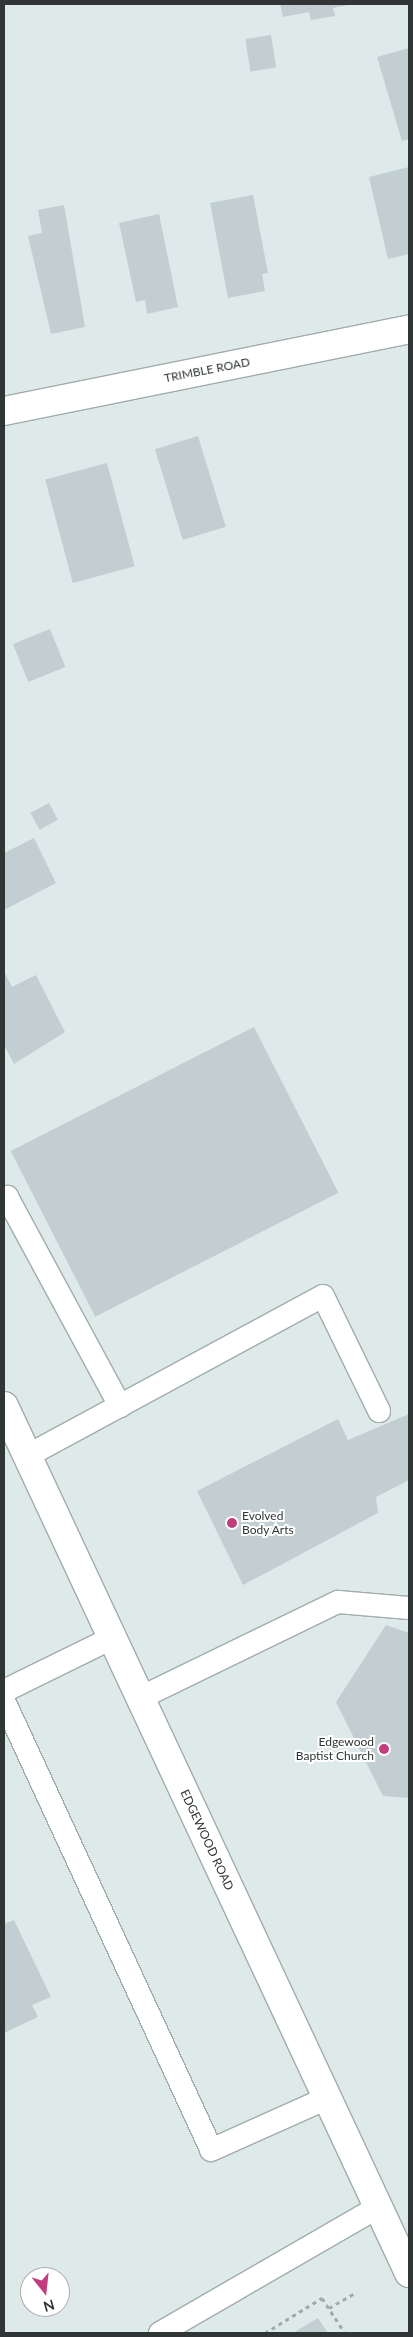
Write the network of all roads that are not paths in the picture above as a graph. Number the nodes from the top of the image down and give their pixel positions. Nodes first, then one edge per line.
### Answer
1 (409, 329) edge
2 (4, 411) edge
3 (5, 1196) edge
4 (4, 1406) edge
5 (120, 1406) junction
6 (379, 1411) dead end
7 (27, 1456) junction
8 (409, 1608) edge
9 (112, 1638) junction
10 (4, 1690) edge
11 (140, 1698) junction
12 (4, 1702) edge
13 (327, 2098) junction
14 (378, 2207) junction
15 (409, 2273) edge
16 (160, 2333) edge

1 - 2 main road, TRIMBLE ROAD
3 - 5 lane
4 - 7 main road, EDGEWOOD ROAD
5 - 6 lane
5 - 7 lane
7 - 9 main road, EDGEWOOD ROAD
8 - 11 lane
9 - 10 lane
9 - 11 main road, EDGEWOOD ROAD
11 - 13 main road, EDGEWOOD ROAD
12 - 13 lane
13 - 14 main road, EDGEWOOD ROAD
14 - 15 main road, EDGEWOOD ROAD
14 - 16 lane

